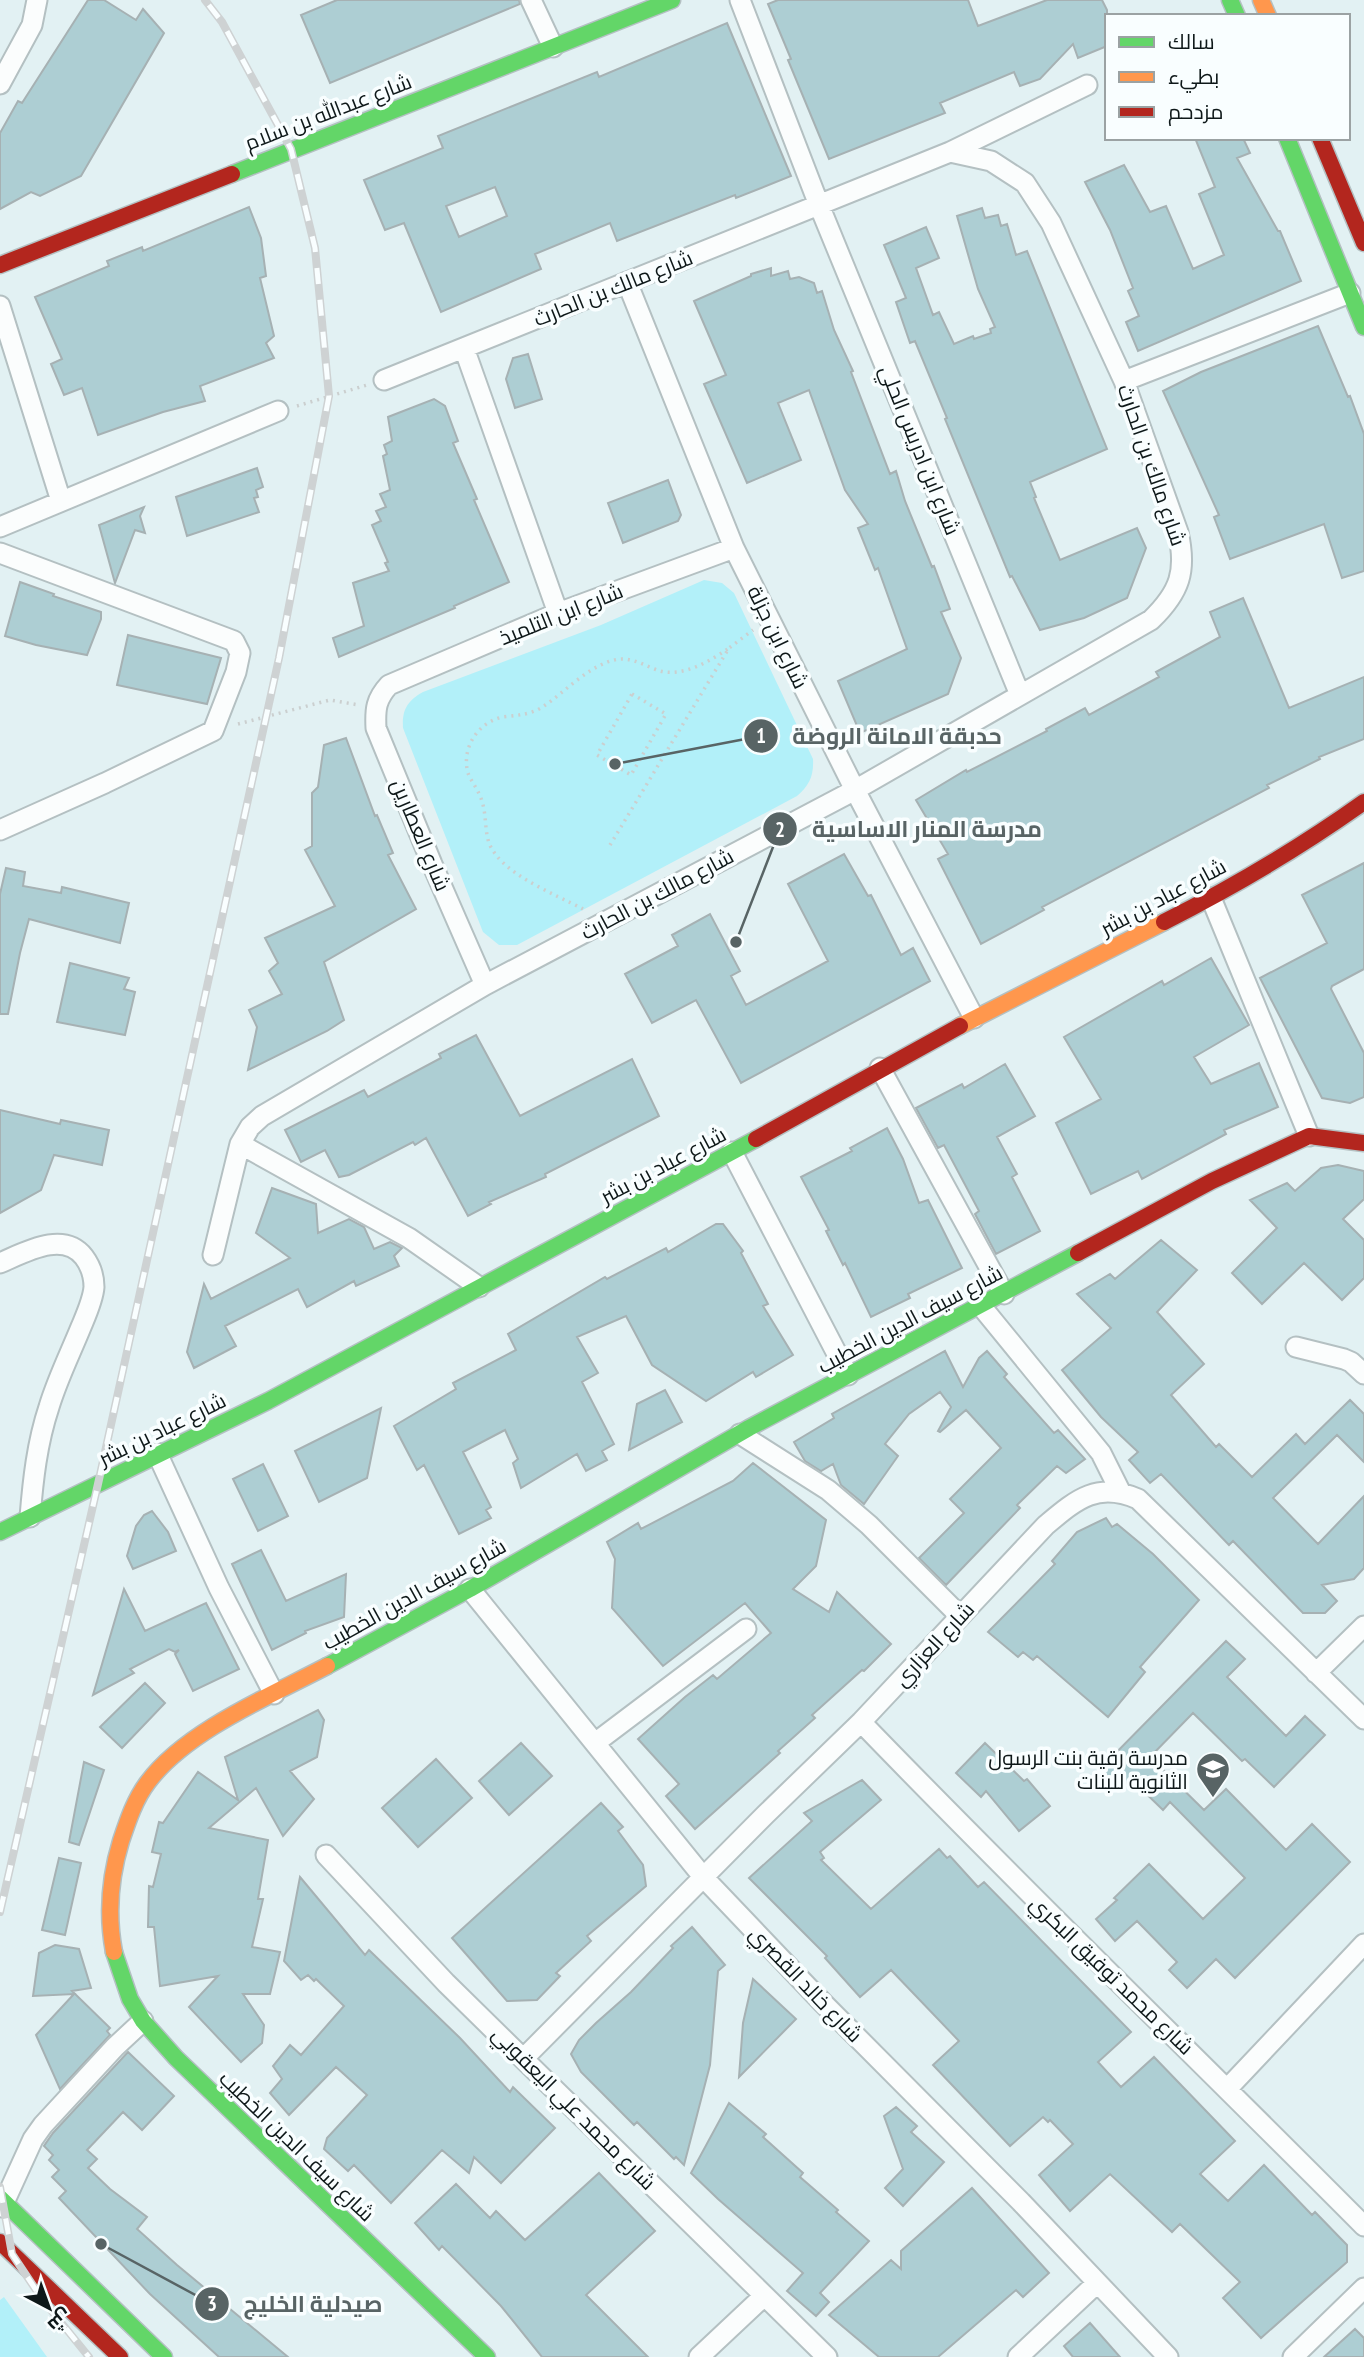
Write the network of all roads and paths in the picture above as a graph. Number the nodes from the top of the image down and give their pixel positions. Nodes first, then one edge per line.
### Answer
1 (37, 0) edge
2 (531, 0) edge
3 (672, 0) edge
4 (740, 0) edge
5 (553, 47) junction
6 (0, 84) edge
7 (1087, 85) dead end
8 (1288, 140) edge
9 (1321, 140) edge
10 (950, 152) junction
11 (819, 205) junction
12 (1364, 243) edge
13 (0, 265) edge
14 (627, 282) junction
15 (1350, 293) junction
16 (0, 306) edge
17 (1364, 327) edge
18 (464, 348) junction
19 (384, 380) joint
20 (1124, 381) junction
21 (278, 411) joint
22 (61, 501) junction
23 (3, 526) edge
24 (734, 548) junction
25 (0, 551) edge
26 (558, 613) junction
27 (753, 630) dead end
28 (729, 648) junction
29 (632, 694) joint
30 (1020, 695) junction
31 (375, 708) junction
32 (213, 731) junction
33 (855, 790) junction
34 (1364, 802) edge
35 (1364, 811) edge
36 (1339, 820) junction
37 (0, 830) edge
38 (610, 845) dead end
39 (1211, 898) junction
40 (583, 909) dead end
41 (485, 985) junction
42 (974, 1018) junction
43 (880, 1068) junction
44 (1310, 1136) junction
45 (1364, 1143) edge
46 (240, 1144) junction
47 (732, 1152) junction
48 (213, 1255) dead end
49 (0, 1263) edge
50 (479, 1287) junction
51 (1004, 1294) junction
52 (981, 1306) junction
53 (1296, 1347) dead end
54 (1364, 1374) edge
55 (848, 1375) junction
56 (740, 1434) junction
57 (158, 1453) junction
58 (1120, 1491) junction
59 (30, 1517) junction
60 (0, 1532) edge
61 (470, 1589) junction
62 (960, 1616) junction
63 (1364, 1626) edge
64 (747, 1629) dead end
65 (1316, 1673) junction
66 (274, 1694) junction
67 (1364, 1719) edge
68 (861, 1723) junction
69 (594, 1743) junction
70 (326, 1854) dead end
71 (704, 1878) junction
72 (1364, 1944) edge
73 (143, 2021) junction
74 (524, 2058) junction
75 (1228, 2088) junction
76 (1, 2204) edge
77 (1364, 2226) edge
78 (0, 2242) edge
79 (1097, 2283) junction
80 (1364, 2288) edge
81 (764, 2296) junction
82 (94, 2333) junction
83 (95, 2357) edge
84 (120, 2357) edge
85 (164, 2357) edge
86 (487, 2357) edge
87 (699, 2357) edge
88 (827, 2357) edge
89 (1018, 2357) edge
90 (1168, 2357) edge
91 (1293, 2357) edge

1 - 6 street
2 - 5 street
3 - 5 main road, شارع عبدالله بن سلام
4 - 11 street, شارع ابن ادريس الحلي
5 - 13 main road, شارع عبدالله بن سلام
7 - 10 street
8 - 15 main road
9 - 12 main road
10 - 11 street, شارع مالك بن الحارث
10 - 20 street, شارع مالك بن الحارث
11 - 14 street, شارع مالك بن الحارث
11 - 30 street, شارع ابن ادريس الحلي
14 - 18 street, شارع مالك بن الحارث
14 - 24 street, شارع ابن جزلة
15 - 17 main road
15 - 20 street
16 - 22 street
18 - 19 street, شارع مالك بن الحارث
18 - 26 street
19 - 21 path
20 - 30 street, شارع مالك بن الحارث
21 - 22 street
22 - 23 street
23 - 25 street
24 - 26 street, شارع ابن التلميذ
24 - 33 street, شارع ابن جزلة
25 - 32 street
26 - 31 street, شارع ابن التلميذ
27 - 28 path
28 - 38 path
28 - 40 path
29 - 29 path
30 - 33 street, شارع مالك بن الحارث
31 - 32 path
31 - 41 street, شارع العطارين
32 - 37 street
33 - 41 street, شارع مالك بن الحارث
33 - 42 street, شارع ابن جزلة
34 - 36 main road, شارع عباد بن بشر
35 - 36 main road, شارع عباد بن بشر
36 - 39 main road, شارع عباد بن بشر
39 - 42 main road, شارع عباد بن بشر
39 - 44 street
41 - 46 street, شارع مالك بن الحارث
42 - 43 main road, شارع عباد بن بشر
43 - 47 main road, شارع عباد بن بشر
43 - 51 street
44 - 45 main road
44 - 51 main road, شارع سيف الدين الخطيب
46 - 48 street, شارع مالك بن الحارث
46 - 50 street
47 - 50 main road, شارع عباد بن بشر
47 - 55 street
49 - 59 street
50 - 57 main road, شارع عباد بن بشر
51 - 52 main road, شارع سيف الدين الخطيب
52 - 55 main road, شارع سيف الدين الخطيب
52 - 58 street
53 - 54 street
55 - 56 main road, شارع سيف الدين الخطيب
56 - 61 main road, شارع سيف الدين الخطيب
56 - 62 street
57 - 59 main road, شارع عباد بن بشر
57 - 66 street
58 - 62 street, شارع العزاري
58 - 65 street
59 - 60 main road, شارع عباد بن بشر
61 - 66 main road, شارع سيف الدين الخطيب
61 - 69 street, شارع خالد القصري
62 - 68 street, شارع العزاري
63 - 65 street
64 - 69 street
65 - 67 street
66 - 73 main road, شارع سيف الدين الخطيب
68 - 71 street, شارع العزاري
68 - 75 street, شارع محمد توفيق البكري
69 - 71 street, شارع خالد القصري
70 - 74 street, شارع محمد علي اليعقوبي
71 - 74 street, شارع العزاري
71 - 79 street, شارع خالد القصري
72 - 75 street
73 - 76 street
73 - 86 main road, شارع سيف الدين الخطيب
74 - 81 street, شارع محمد علي اليعقوبي
75 - 77 street, شارع محمد توفيق البكري
76 - 85 main road
78 - 82 main road
79 - 89 street
79 - 90 street, شارع خالد القصري
80 - 91 street
81 - 87 street
81 - 88 street, شارع محمد علي اليعقوبي
82 - 83 street
82 - 84 main road

